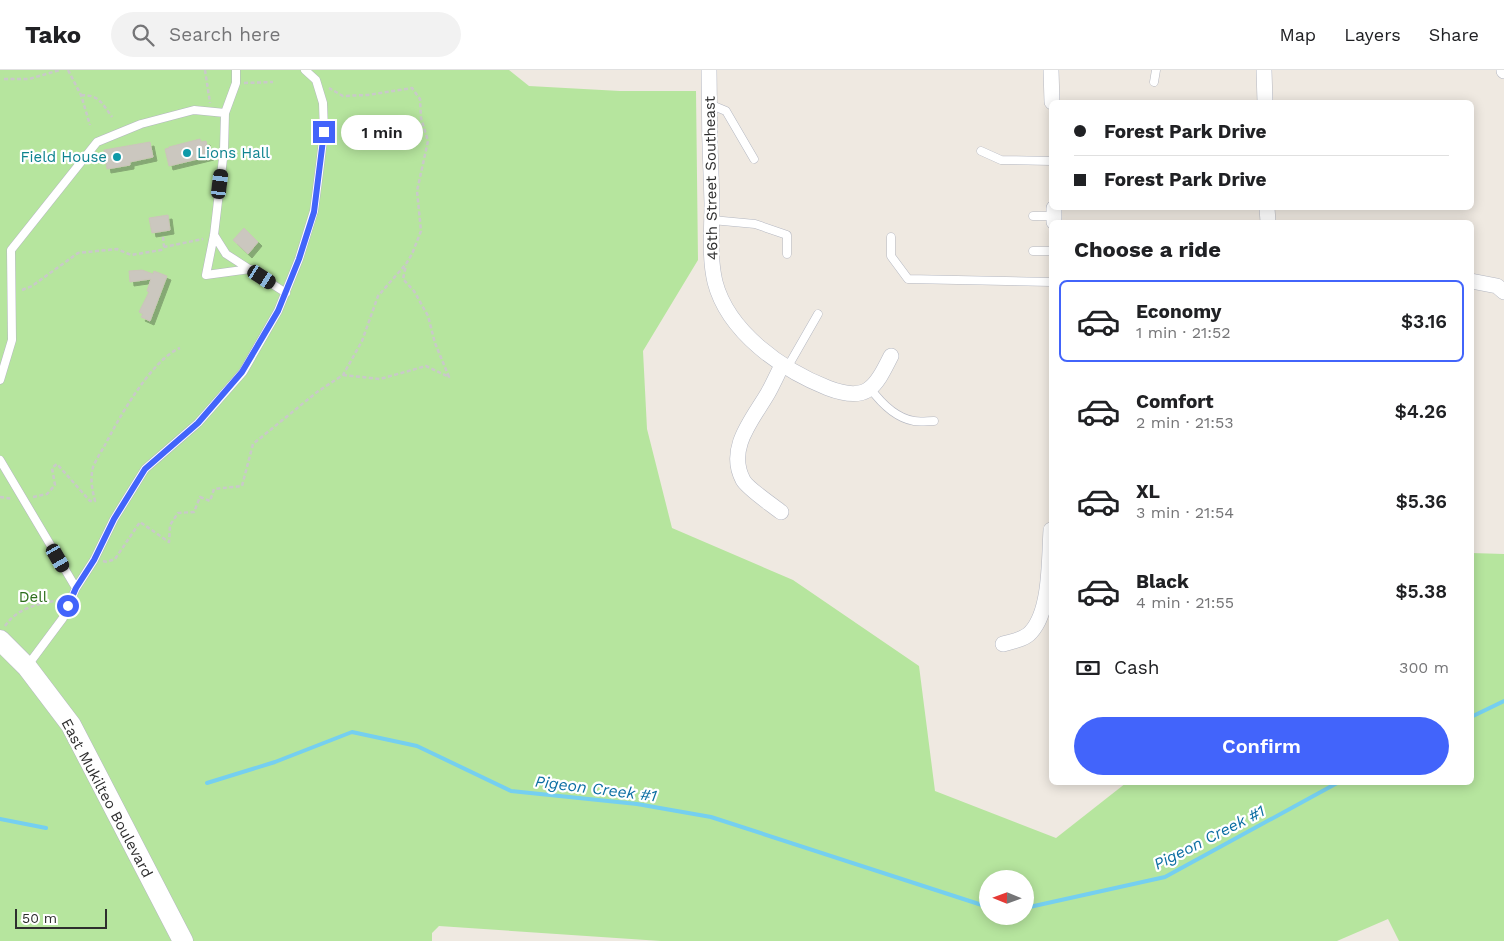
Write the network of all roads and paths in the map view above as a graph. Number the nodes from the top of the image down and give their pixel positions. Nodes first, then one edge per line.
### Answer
1 (60, 70) edge
2 (68, 70) edge
3 (205, 70) edge
4 (236, 70) edge
5 (305, 70) edge
6 (709, 70) edge
7 (1051, 70) edge
8 (1156, 70) edge
9 (1264, 70) edge
10 (4, 80) dead end
11 (316, 80) junction
12 (273, 82) dead end
13 (1154, 82) dead end
14 (236, 83) junction
15 (81, 95) junction
16 (1052, 100) edge
17 (1265, 100) edge
18 (709, 104) junction
19 (211, 112) junction
20 (225, 112) junction
21 (112, 117) dead end
22 (90, 125) dead end
23 (981, 151) dead end
24 (754, 159) dead end
25 (1049, 161) edge
26 (1054, 215) edge
27 (1033, 216) dead end
28 (712, 220) junction
29 (214, 235) junction
30 (163, 237) dead end
31 (891, 237) dead end
32 (164, 248) junction
33 (1034, 251) dead end
34 (1049, 251) edge
35 (787, 254) dead end
36 (406, 264) junction
37 (250, 269) junction
38 (1049, 282) edge
39 (1474, 282) edge
40 (20, 292) dead end
41 (1504, 292) edge
42 (286, 293) junction
43 (818, 314) dead end
44 (180, 348) dead end
45 (891, 356) dead end
46 (784, 367) junction
47 (343, 375) junction
48 (0, 380) edge
49 (870, 388) junction
50 (934, 421) dead end
51 (0, 460) edge
52 (0, 497) edge
53 (23, 499) junction
54 (781, 512) dead end
55 (1049, 550) edge
56 (94, 560) junction
57 (76, 588) junction
58 (72, 596) junction
59 (2, 635) edge
60 (1003, 644) dead end
61 (14, 658) edge
62 (183, 941) edge

1 - 10 path
2 - 15 path
3 - 19 path
4 - 14 lane
5 - 11 lane
6 - 18 street, 46th Street Southeast
7 - 16 street
8 - 13 lane
9 - 17 street
11 - 36 path
11 - 42 lane
12 - 14 path
14 - 20 lane
15 - 21 path
15 - 22 path
18 - 24 lane
18 - 28 street, 46th Street Southeast
19 - 20 lane
19 - 48 lane
20 - 29 lane
23 - 25 lane
26 - 27 lane
28 - 35 lane
28 - 46 street, 46th Street Southeast
29 - 32 path
29 - 37 lane
29 - 37 lane
30 - 32 path
31 - 38 lane
32 - 40 path
33 - 34 lane
36 - 47 path
36 - 47 path
37 - 42 lane
39 - 41 street
42 - 56 lane
43 - 46 lane
44 - 53 path
45 - 49 street
46 - 49 street, 46th Street Southeast
46 - 54 street
47 - 56 path
49 - 50 lane
51 - 53 lane
52 - 53 path
53 - 57 lane
55 - 60 street
56 - 57 lane
57 - 58 lane
58 - 59 path
58 - 61 lane
59 - 61 main road, East Mukilteo Boulevard
61 - 62 main road, East Mukilteo Boulevard

